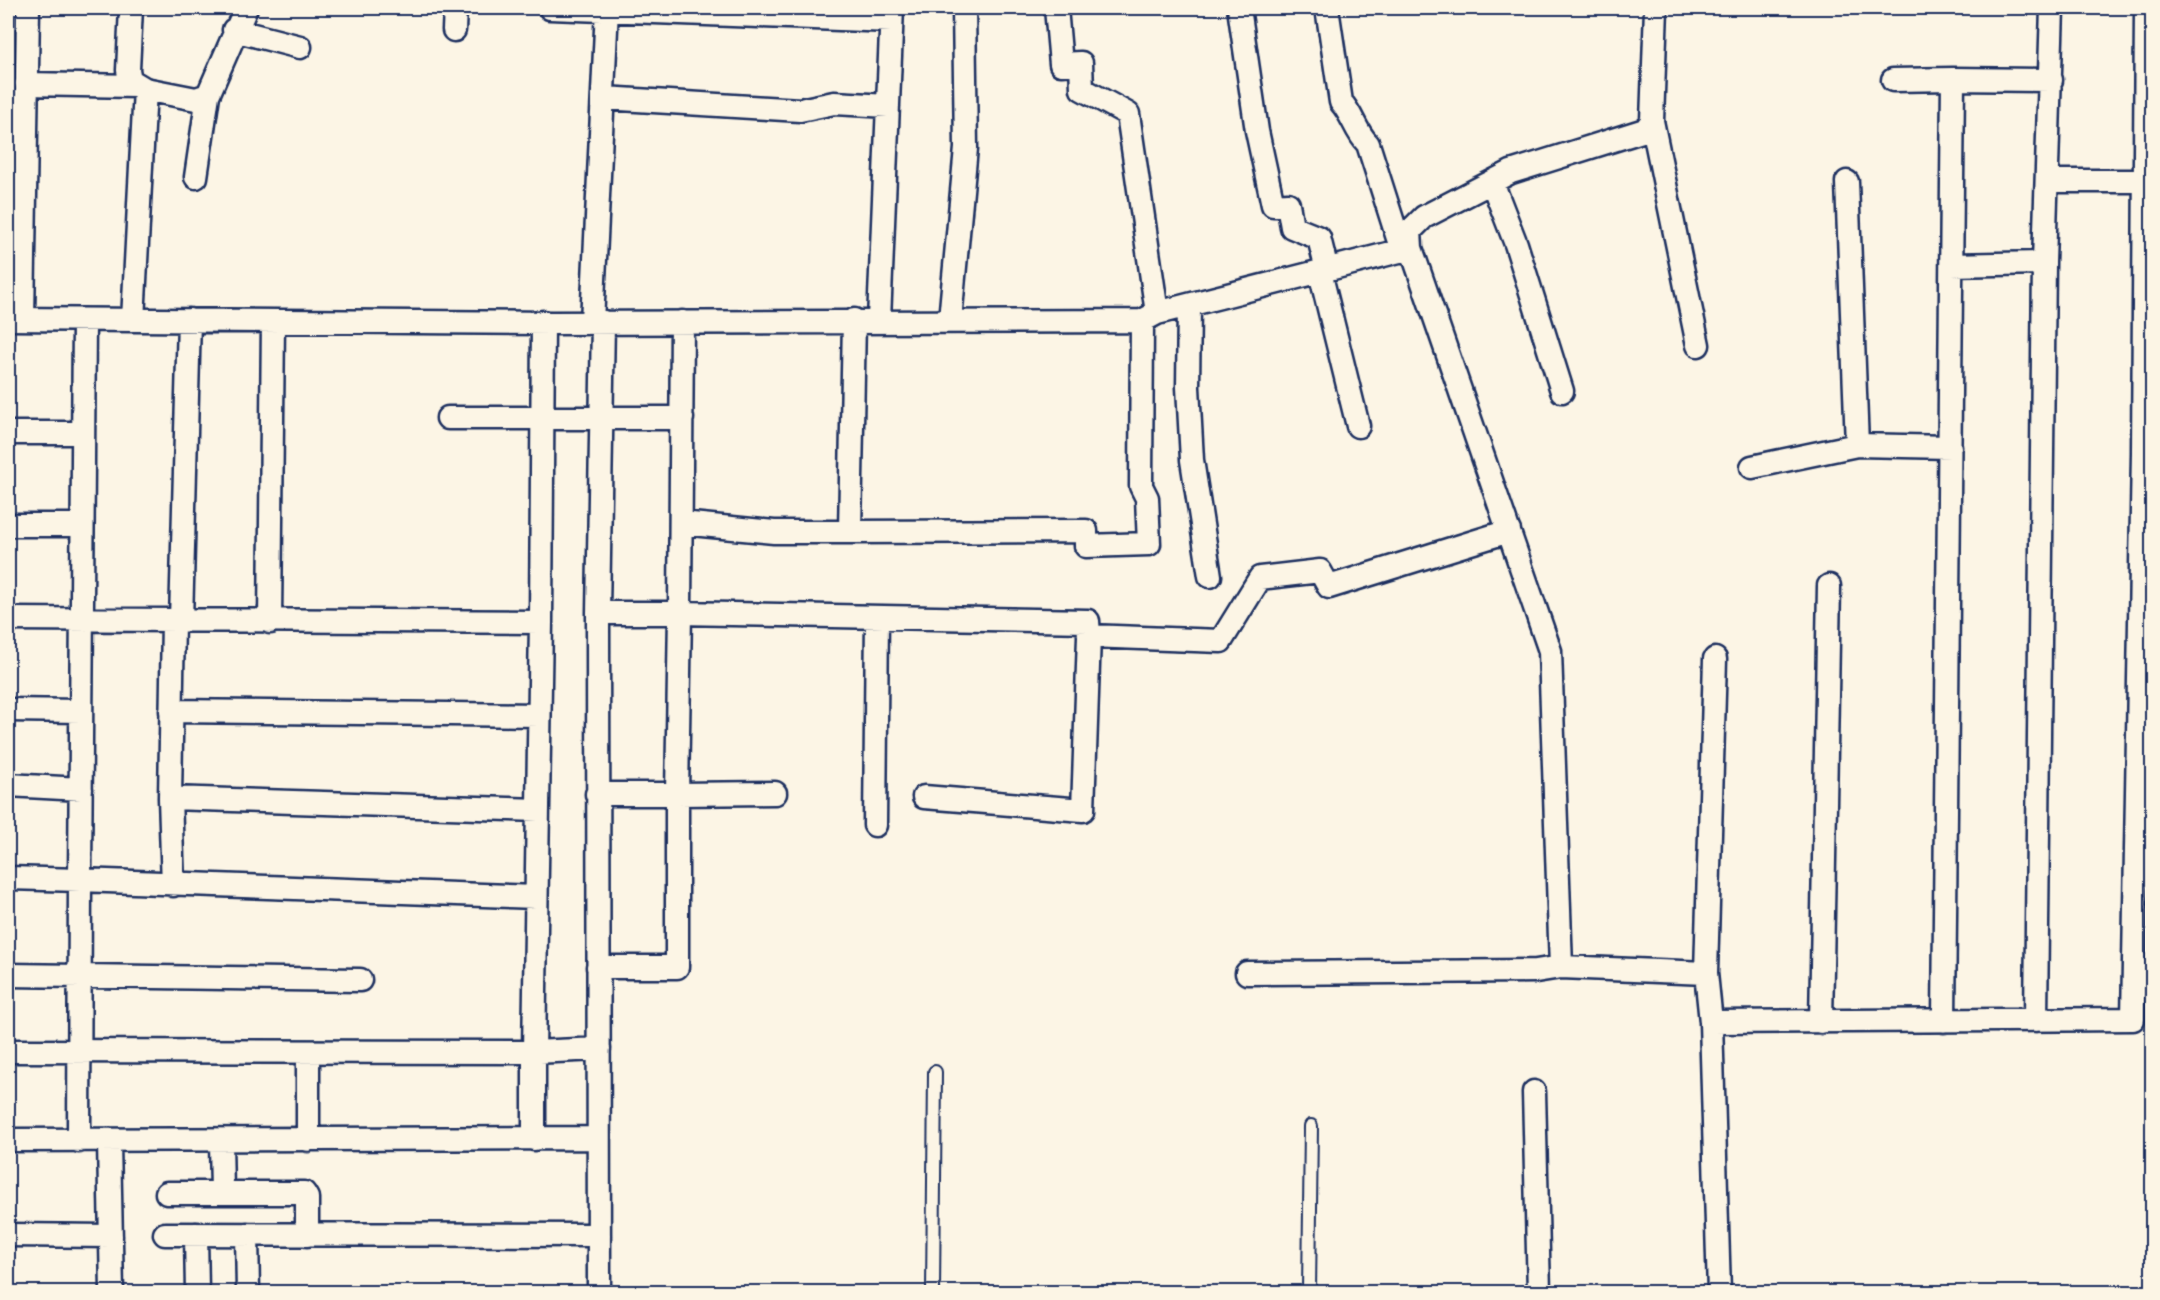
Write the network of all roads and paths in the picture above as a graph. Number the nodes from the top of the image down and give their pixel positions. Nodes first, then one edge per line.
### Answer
1 (28, 8) edge
2 (131, 8) edge
3 (246, 8) edge
4 (455, 8) edge
5 (550, 8) edge
6 (964, 8) edge
7 (1056, 8) edge
8 (1239, 8) edge
9 (1327, 8) edge
10 (1656, 8) edge
11 (2052, 8) edge
12 (2146, 8) edge
13 (607, 9) edge
14 (891, 14) edge
15 (234, 30) junction
16 (454, 30) dead end
17 (300, 47) dead end
18 (1953, 79) junction
19 (1893, 80) dead end
20 (2051, 80) junction
21 (26, 84) junction
22 (140, 88) junction
23 (208, 95) junction
24 (604, 99) junction
25 (888, 106) junction
26 (1652, 121) junction
27 (196, 177) dead end
28 (2047, 181) junction
29 (2145, 181) junction
30 (1492, 182) junction
31 (1846, 182) dead end
32 (1407, 249) junction
33 (2044, 263) junction
34 (1952, 265) junction
35 (1324, 271) junction
36 (1190, 305) junction
37 (1149, 317) junction
38 (15, 319) edge
39 (84, 320) junction
40 (133, 320) junction
41 (189, 320) junction
42 (854, 320) junction
43 (879, 320) junction
44 (950, 320) junction
45 (273, 321) junction
46 (543, 322) junction
47 (597, 322) junction
48 (682, 322) junction
49 (1698, 345) dead end
50 (1562, 391) dead end
51 (448, 417) dead end
52 (542, 418) junction
53 (601, 418) junction
54 (682, 418) junction
55 (1358, 426) dead end
56 (8, 433) edge
57 (83, 434) junction
58 (1857, 445) junction
59 (1950, 447) junction
60 (2148, 452) edge
61 (1752, 468) dead end
62 (681, 523) junction
63 (8, 525) edge
64 (82, 525) junction
65 (1509, 531) junction
66 (850, 532) junction
67 (1210, 576) dead end
68 (1829, 586) dead end
69 (598, 613) junction
70 (680, 613) junction
71 (877, 617) junction
72 (8, 619) edge
73 (82, 621) junction
74 (177, 621) junction
75 (270, 622) junction
76 (541, 622) junction
77 (1089, 636) junction
78 (1715, 659) dead end
79 (8, 710) edge
80 (81, 711) junction
81 (171, 711) junction
82 (539, 715) junction
83 (8, 785) edge
84 (81, 789) junction
85 (775, 793) dead end
86 (597, 794) junction
87 (677, 794) junction
88 (924, 797) dead end
89 (171, 798) junction
90 (538, 810) junction
91 (875, 825) dead end
92 (8, 878) edge
93 (80, 880) junction
94 (173, 885) junction
95 (536, 897) junction
96 (598, 967) junction
97 (1561, 967) junction
98 (1247, 973) dead end
99 (1706, 973) junction
100 (8, 975) edge
101 (79, 975) junction
102 (360, 980) dead end
103 (2036, 1020) junction
104 (1944, 1021) junction
105 (1711, 1022) junction
106 (1821, 1022) junction
107 (599, 1049) junction
108 (8, 1051) edge
109 (78, 1051) junction
110 (308, 1052) junction
111 (534, 1052) junction
112 (935, 1072) dead end
113 (1534, 1092) dead end
114 (1311, 1126) dead end
115 (598, 1138) junction
116 (534, 1139) junction
117 (8, 1140) edge
118 (308, 1140) junction
119 (79, 1141) junction
120 (221, 1141) junction
121 (109, 1142) junction
122 (222, 1192) junction
123 (167, 1193) dead end
124 (165, 1234) dead end
125 (196, 1234) junction
126 (247, 1234) junction
127 (307, 1234) junction
128 (8, 1235) edge
129 (599, 1235) junction
130 (111, 1236) junction
131 (112, 1293) edge
132 (197, 1293) edge
133 (248, 1293) edge
134 (599, 1293) edge
135 (933, 1293) edge
136 (1309, 1293) edge
137 (1539, 1293) edge
138 (1719, 1293) edge

1 - 21 street
2 - 22 street
3 - 15 street
4 - 16 street
5 - 13 street
6 - 44 street
7 - 37 street
8 - 35 street
9 - 32 street
10 - 26 street
11 - 20 street
12 - 29 street
13 - 14 street
13 - 24 street
14 - 25 street
15 - 17 street
15 - 23 street
18 - 19 street
18 - 20 street
18 - 34 street
20 - 28 street
21 - 22 street
21 - 38 street
22 - 23 street
22 - 40 street
23 - 27 street
24 - 25 street
24 - 47 street
25 - 43 street
26 - 30 street
26 - 49 street
28 - 29 street
28 - 33 street
29 - 60 street
30 - 32 street
30 - 50 street
31 - 58 street
32 - 35 street
32 - 65 street
33 - 34 street
33 - 103 street
34 - 59 street
35 - 36 street
35 - 55 street
36 - 37 street
36 - 67 street
37 - 44 street
37 - 66 street
38 - 39 street
39 - 40 street
39 - 57 street
40 - 41 street
41 - 45 street
41 - 74 street
42 - 43 street
42 - 48 street
42 - 66 street
43 - 44 street
45 - 46 street
45 - 75 street
46 - 47 street
46 - 52 street
47 - 48 street
47 - 53 street
48 - 54 street
51 - 52 street
52 - 53 street
52 - 76 street
53 - 54 street
53 - 69 street
54 - 62 street
56 - 57 street
57 - 64 street
58 - 59 street
58 - 61 street
59 - 104 street
60 - 103 street
62 - 66 street
62 - 70 street
63 - 64 street
64 - 73 street
65 - 77 street
65 - 97 street
68 - 106 street
69 - 70 street
69 - 86 street
70 - 71 street
70 - 87 street
71 - 77 street
71 - 91 street
72 - 73 street
73 - 74 street
73 - 80 street
74 - 75 street
74 - 81 street
75 - 76 street
76 - 82 street
77 - 88 street
78 - 99 street
79 - 80 street
80 - 84 street
81 - 82 street
81 - 89 street
82 - 90 street
83 - 84 street
84 - 93 street
85 - 87 street
86 - 87 street
86 - 96 street
87 - 96 street
89 - 90 street
89 - 94 street
90 - 95 street
92 - 93 street
93 - 94 street
93 - 101 street
94 - 95 street
95 - 111 street
96 - 107 street
97 - 98 street
97 - 99 street
99 - 105 street
100 - 101 street
101 - 102 street
101 - 109 street
103 - 104 street
104 - 106 street
105 - 106 street
105 - 138 street
107 - 111 street
107 - 115 street
108 - 109 street
109 - 110 street
109 - 119 street
110 - 111 street
110 - 118 street
111 - 116 street
112 - 135 lane
113 - 137 street
114 - 136 lane
115 - 116 street
115 - 129 street
116 - 118 street
117 - 119 street
118 - 120 street
119 - 121 street
120 - 121 street
120 - 122 street
121 - 130 street
122 - 123 street
122 - 127 street
124 - 125 street
125 - 126 street
125 - 132 street
126 - 127 street
126 - 133 street
127 - 129 street
128 - 130 street
129 - 134 street
130 - 131 street

